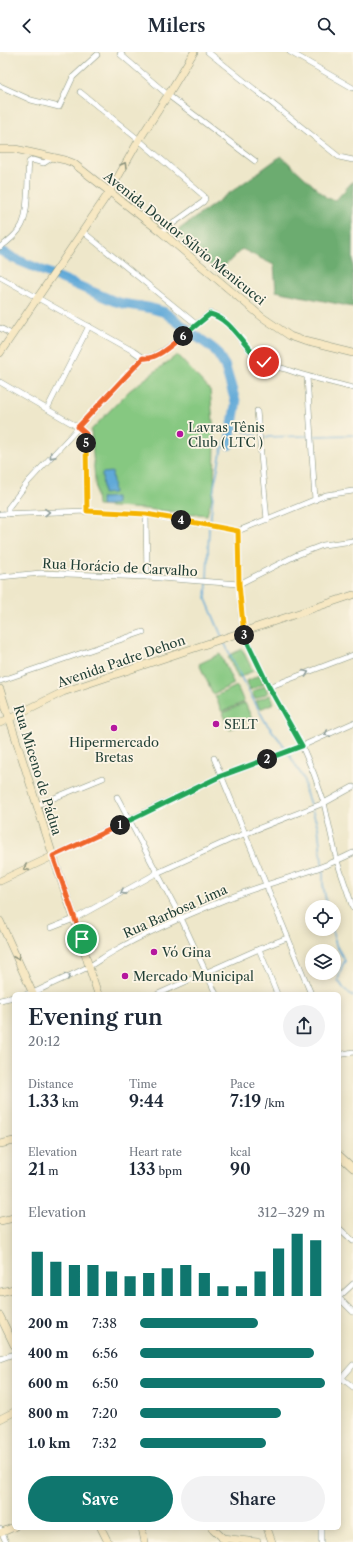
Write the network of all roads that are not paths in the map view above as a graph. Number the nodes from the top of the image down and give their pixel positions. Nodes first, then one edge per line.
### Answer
1 (194, 52) edge
2 (208, 52) edge
3 (290, 52) edge
4 (121, 53) edge
5 (96, 54) dead end
6 (0, 86) edge
7 (353, 88) edge
8 (80, 92) dead end
9 (168, 95) junction
10 (139, 140) junction
11 (0, 150) edge
12 (53, 157) junction
13 (353, 160) edge
14 (256, 161) dead end
15 (110, 191) junction
16 (82, 231) junction
17 (161, 232) junction
18 (2, 246) edge
19 (0, 277) edge
20 (39, 297) junction
21 (196, 324) junction
22 (89, 326) junction
23 (0, 328) edge
24 (13, 335) junction
25 (0, 353) edge
26 (353, 353) edge
27 (143, 358) junction
28 (307, 377) junction
29 (0, 382) edge
30 (353, 388) edge
31 (47, 409) junction
32 (257, 411) dead end
33 (78, 427) junction
34 (353, 491) edge
35 (316, 500) junction
36 (87, 511) junction
37 (0, 514) edge
38 (8, 514) junction
39 (146, 514) junction
40 (267, 520) junction
41 (238, 531) junction
42 (353, 541) edge
43 (0, 577) edge
44 (147, 577) junction
45 (239, 584) junction
46 (353, 595) edge
47 (143, 632) dead end
48 (243, 633) junction
49 (353, 655) edge
50 (0, 681) edge
51 (269, 687) junction
52 (0, 689) edge
53 (10, 718) junction
54 (353, 722) edge
55 (0, 723) edge
56 (302, 746) junction
57 (214, 758) dead end
58 (221, 776) junction
59 (103, 778) dead end
60 (353, 787) edge
61 (117, 796) dead end
62 (324, 803) junction
63 (37, 805) junction
64 (130, 820) junction
65 (245, 835) junction
66 (353, 853) edge
67 (53, 856) junction
68 (337, 861) junction
69 (157, 873) junction
70 (0, 880) edge
71 (266, 884) junction
72 (353, 908) edge
73 (181, 918) junction
74 (74, 919) junction
75 (0, 922) edge
76 (50, 928) dead end
77 (287, 938) junction
78 (259, 949) junction
79 (89, 967) junction
80 (207, 973) junction
81 (30, 992) edge
82 (35, 992) edge
83 (97, 992) edge
84 (163, 992) edge
85 (215, 992) edge
86 (276, 992) edge
87 (310, 992) edge
88 (12, 997) edge
89 (0, 1000) edge
90 (353, 1052) edge
91 (341, 1055) edge
92 (12, 1141) edge
93 (0, 1144) edge
94 (341, 1157) edge
95 (353, 1168) edge
96 (12, 1218) edge
97 (0, 1221) edge
98 (341, 1230) edge
99 (353, 1241) edge
100 (353, 1284) edge
101 (12, 1289) edge
102 (0, 1292) edge
103 (341, 1296) edge
104 (341, 1300) edge
105 (353, 1312) edge
106 (0, 1316) edge
107 (12, 1341) edge
108 (12, 1355) edge
109 (0, 1360) edge
110 (353, 1365) edge
111 (341, 1377) edge
112 (341, 1379) edge
113 (353, 1387) edge
114 (12, 1413) edge
115 (0, 1419) edge
116 (12, 1528) edge
117 (102, 1530) edge
118 (143, 1530) edge
119 (214, 1530) edge
120 (268, 1530) edge
121 (321, 1530) edge
122 (1, 1532) edge
123 (224, 1540) edge
124 (235, 1541) edge
125 (6, 1542) edge
126 (108, 1542) edge
127 (146, 1542) edge
128 (257, 1542) edge
129 (272, 1542) edge
130 (321, 1542) edge

1 - 9 main road
2 - 13 street
3 - 7 street
4 - 9 street
5 - 6 street
8 - 10 street
9 - 10 main road
9 - 14 street
15 -> 10 main road
10 - 17 street
11 - 12 main road, Avenida Doutor Sílvio Menicucci
12 - 15 main road, Avenida Doutor Sílvio Menicucci
12 - 18 street
15 - 16 main road
15 - 17 main road, Avenida Doutor Sílvio Menicucci
16 - 20 main road
16 - 21 street
17 - 26 main road, Avenida Doutor Sílvio Menicucci
19 - 20 street
20 - 22 street
20 - 24 main road
21 - 27 street
21 - 28 street
22 - 27 street
22 - 31 street
23 - 24 street
24 - 25 main road
27 - 33 street
28 - 30 street
28 - 35 street
29 - 31 street
31 - 33 street
32 - 40 street
33 - 36 street
33 -> 38 street
34 - 35 street
35 - 40 street
38 -> 36 street
36 - 39 street
37 - 38 street
39 - 41 street
39 - 44 street
40 - 41 street
41 - 45 street
42 - 45 street
43 - 44 street, Rua Horácio de Carvalho
44 - 45 street, Rua Horácio de Carvalho
45 - 48 street
46 - 48 main road, Avenida Padre Dehon
47 - 50 street
48 - 51 street
48 - 53 main road, Avenida Padre Dehon
51 -> 49 street
51 - 56 street
52 - 53 main road, Rua Miceno de Pádua
53 - 55 main road, Avenida Padre Dehon
53 - 63 main road, Rua Miceno de Pádua
54 -> 56 street
56 - 58 street
56 - 62 street
57 - 58 street
58 - 64 street
58 - 65 street
59 - 63 street
60 - 62 street
61 - 64 street
62 - 65 street
62 - 68 street
63 - 67 main road, Rua Miceno de Pádua
64 - 67 street
64 - 69 street
65 - 69 street
65 - 71 street
66 - 68 street, Rua Barbosa Lima
67 -> 70 main road
67 - 74 main road, Rua Miceno de Pádua
68 - 71 street, Rua Barbosa Lima
68 - 72 street
69 - 73 street
69 -> 74 street
71 - 73 street, Rua Barbosa Lima
71 - 77 street
73 - 79 street, Rua Barbosa Lima
73 - 80 street
74 - 76 street
74 - 79 main road, Rua Miceno de Pádua
75 -> 81 main road
77 - 78 street
77 - 87 street
78 - 80 street
78 - 86 street
82 -> 79 street, Rua Barbosa Lima
79 - 83 main road, Rua Miceno de Pádua
80 - 84 street
80 - 85 street
88 - 89 street
90 - 91 street
92 - 93 main road
94 - 95 main road
96 - 97 main road
98 - 99 street
100 - 103 street
101 - 102 main road
104 - 105 street
106 - 107 main road
108 - 109 street
110 - 111 street
112 - 113 street
114 - 115 main road
116 - 122 main road
117 - 126 main road
118 - 127 main road
119 - 123 main road
120 - 129 main road
121 - 130 street
122 - 125 street
123 - 124 main road
124 - 128 main road

